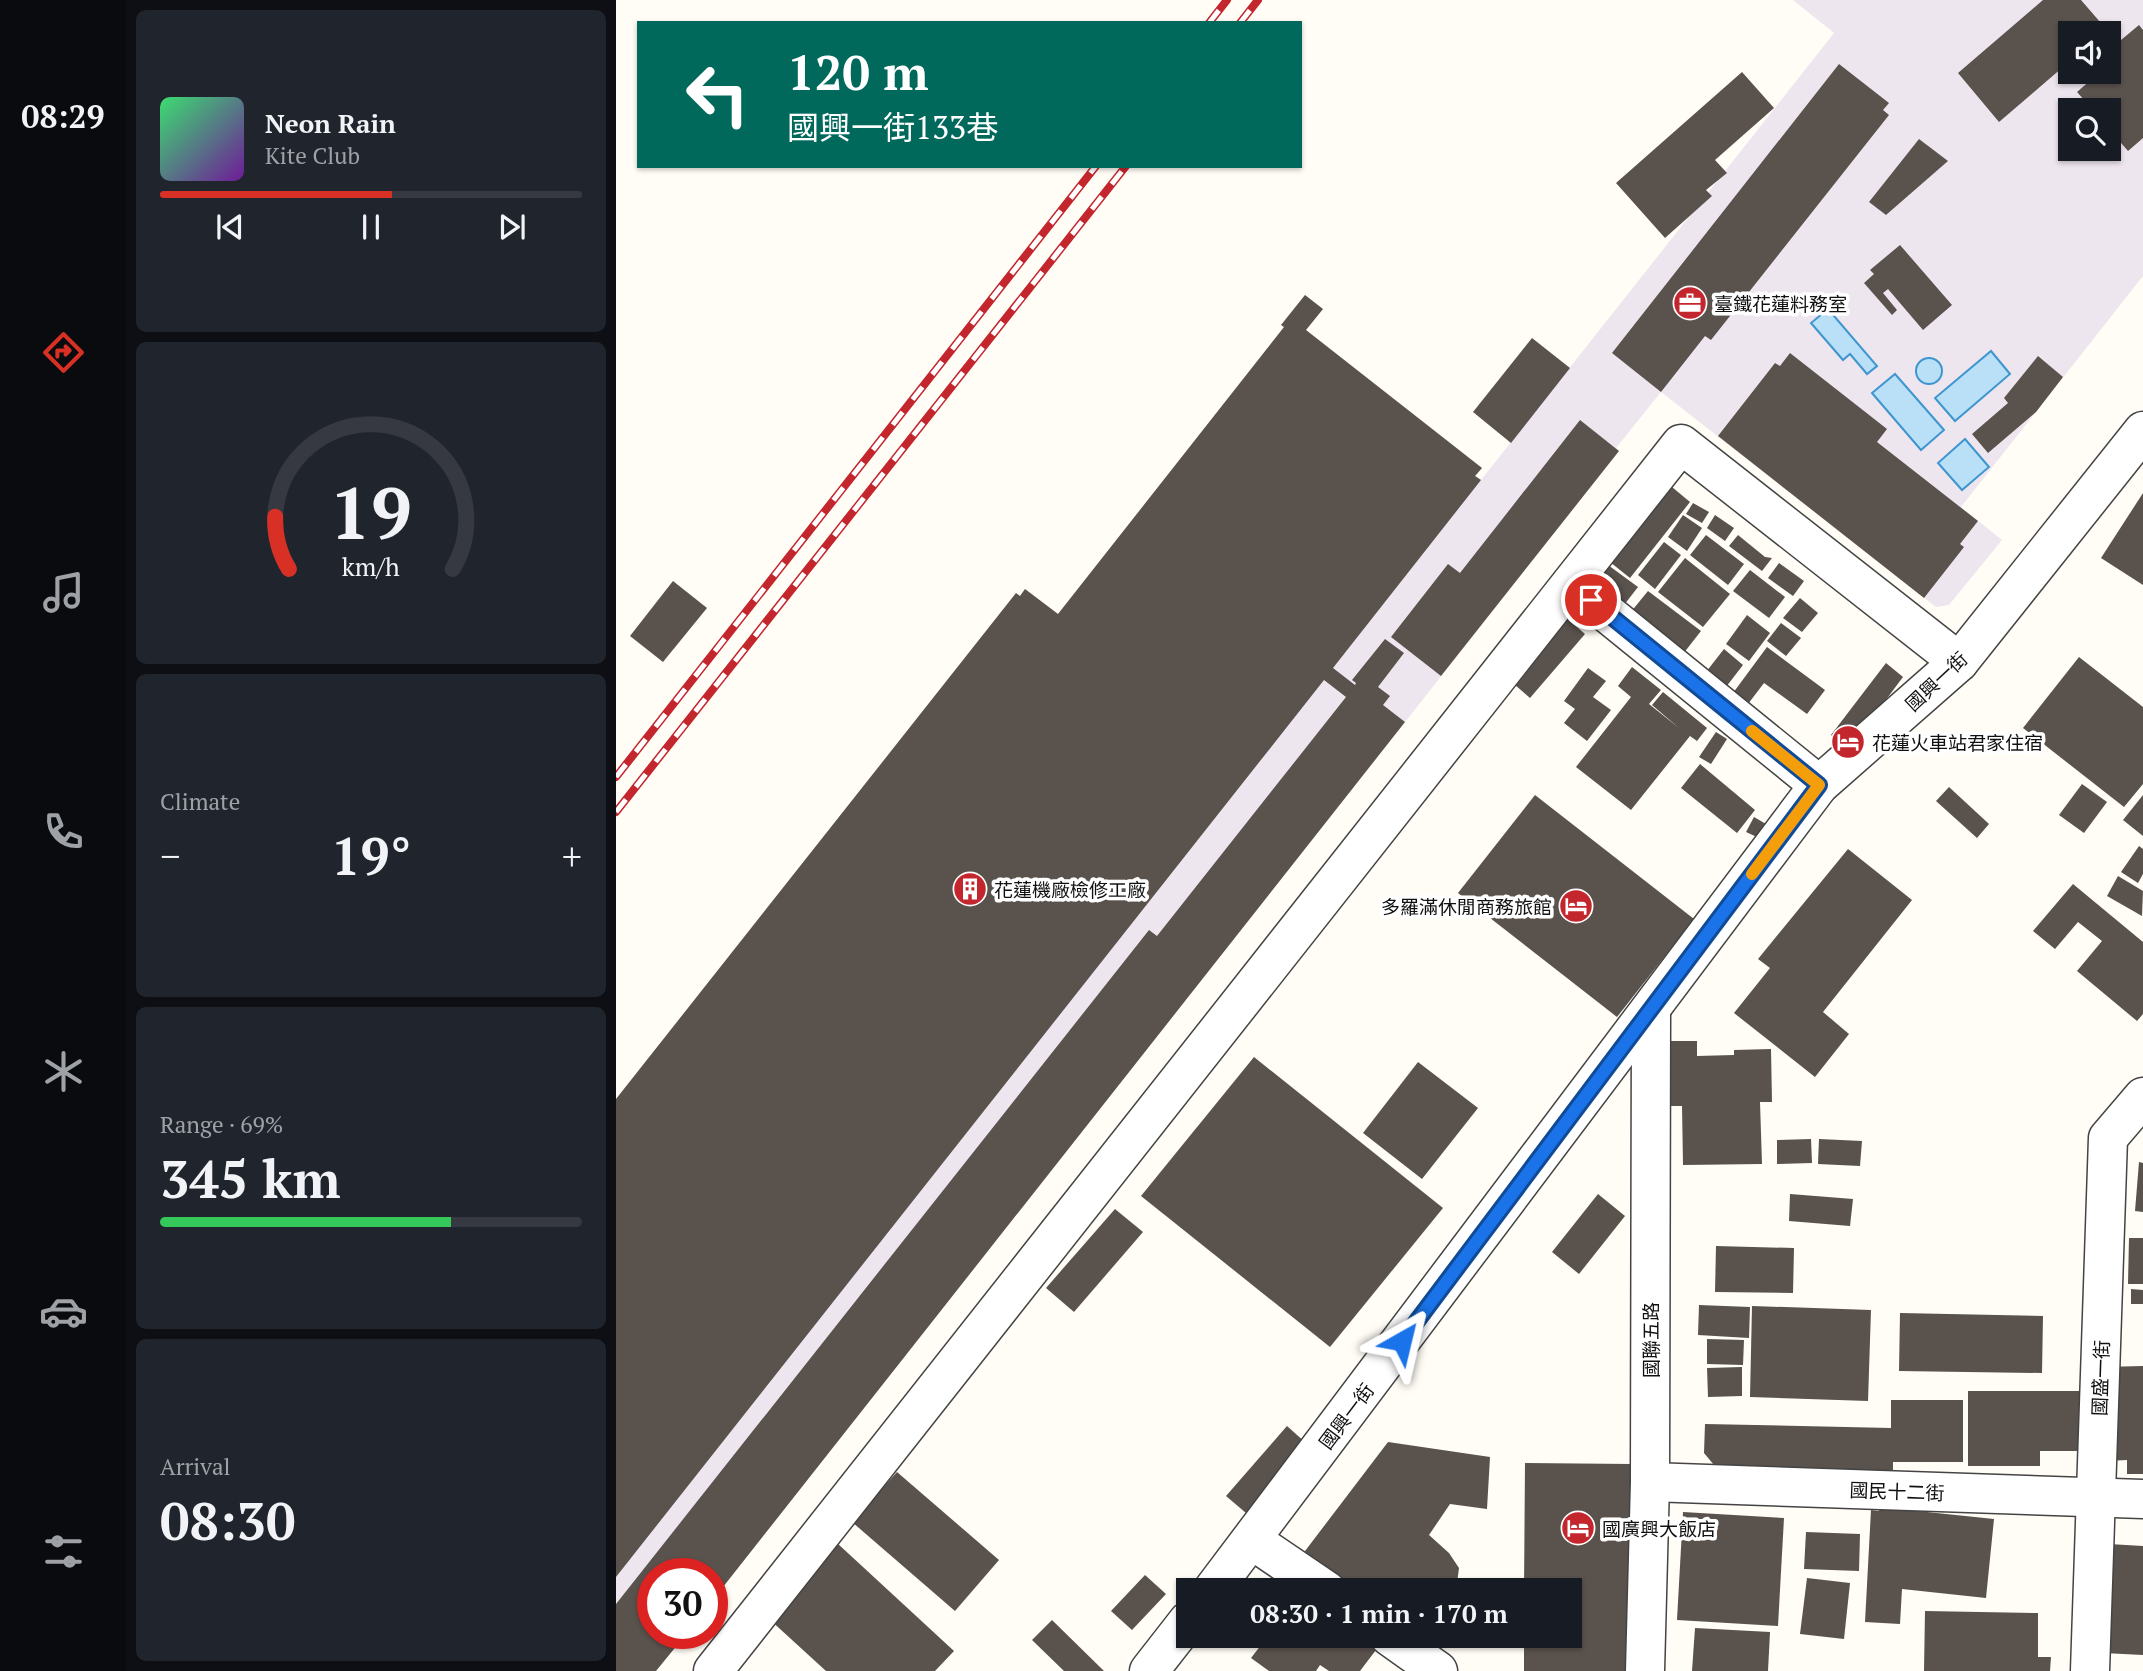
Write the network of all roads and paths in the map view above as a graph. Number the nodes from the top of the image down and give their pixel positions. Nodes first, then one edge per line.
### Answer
1 (2143, 431) edge
2 (1571, 583) junction
3 (1959, 662) junction
4 (1819, 785) junction
5 (1651, 1010) junction
6 (2143, 1097) edge
7 (1650, 1482) junction
8 (2096, 1498) junction
9 (2143, 1499) edge
10 (1252, 1540) junction
11 (1222, 1578) edge
12 (1308, 1578) edge
13 (1176, 1636) edge
14 (1406, 1648) edge
15 (713, 1671) edge
16 (1149, 1671) edge
17 (1438, 1671) edge
18 (1644, 1671) edge
19 (2090, 1671) edge

1 - 3 street, 國興一街
2 - 3 street
2 - 4 street
2 - 15 street
3 - 4 street, 國興一街
4 - 5 street, 國興一街
5 - 7 street, 國聯五路
5 - 10 street, 國興一街
6 - 8 street, 國盛一街
7 - 8 street, 國民十二街
7 - 18 street, 國聯五路
8 - 9 street, 國民十二街
8 - 19 street, 國盛一街
10 - 11 street, 國興一街
10 - 12 street
13 - 16 street
14 - 17 street

